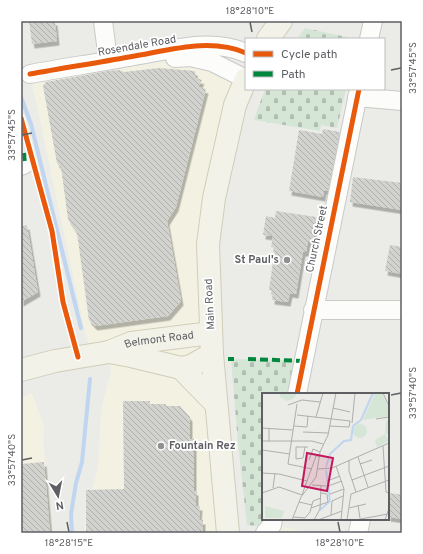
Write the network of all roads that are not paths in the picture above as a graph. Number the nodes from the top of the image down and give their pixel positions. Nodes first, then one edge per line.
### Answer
1 (103, 21) edge
2 (281, 21) edge
3 (373, 21) edge
4 (269, 38) edge
5 (369, 38) edge
6 (245, 53) edge
7 (130, 57) junction
8 (108, 60) junction
9 (30, 74) dead end
10 (245, 78) edge
11 (245, 81) edge
12 (358, 93) edge
13 (402, 101) edge
14 (313, 310) junction
15 (402, 310) edge
16 (212, 344) junction
17 (109, 352) junction
18 (181, 368) junction
19 (21, 370) edge
20 (297, 393) edge
21 (216, 404) junction
22 (273, 520) edge
23 (361, 520) edge
24 (228, 533) edge
25 (265, 533) edge
26 (358, 533) edge

1 - 8 street
2 - 4 main road
3 - 5 street
6 - 7 street, Rosendale Road
7 - 8 street, Rosendale Road
7 - 10 street, Rosendale Road
8 - 9 street, Rosendale Road
11 - 16 main road, Main Road
12 - 13 street
12 - 14 street, Church Street
14 - 15 street
14 - 20 street, Church Street
16 - 17 main road, Belmont Road
16 - 18 main road
16 - 21 main road, Main Road
17 - 18 main road, Belmont Road
17 - 19 main road, Belmont Road
18 - 21 main road
21 - 24 main road, Main Road
22 - 25 street
23 - 26 street

